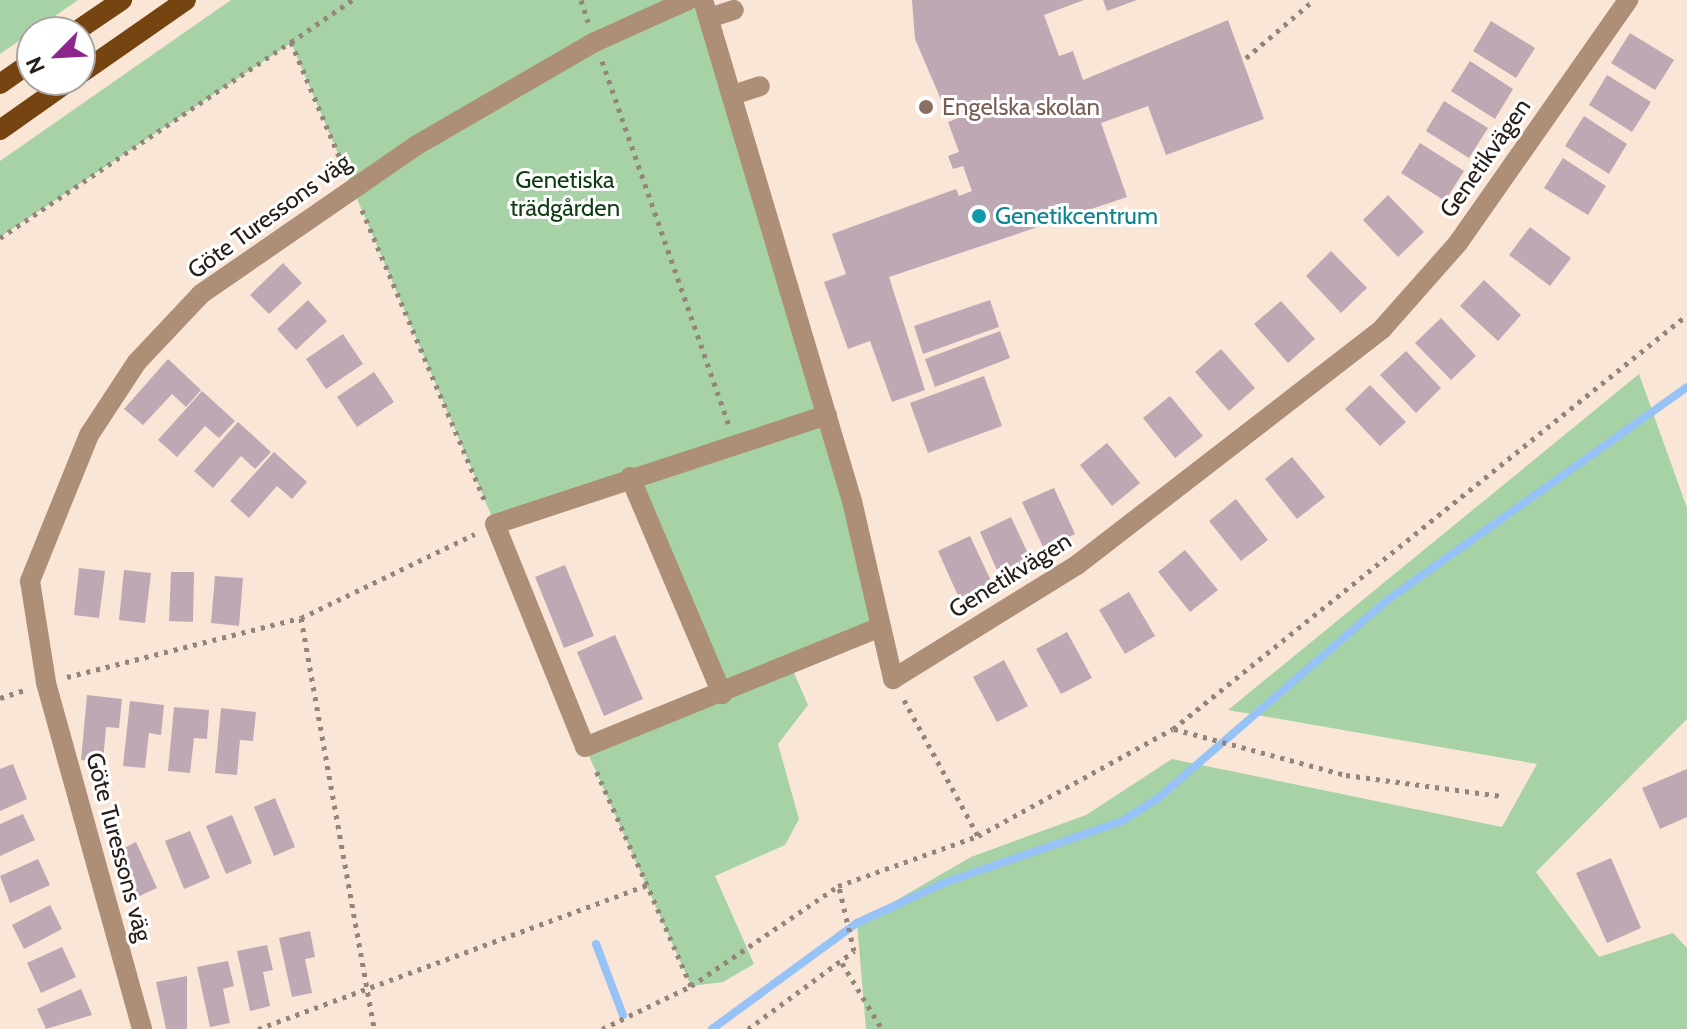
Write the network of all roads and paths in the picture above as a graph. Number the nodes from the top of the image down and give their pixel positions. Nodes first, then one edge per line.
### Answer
1 (122, 0) edge
2 (186, 0) edge
3 (352, 0) edge
4 (581, 0) edge
5 (688, 0) edge
6 (1314, 0) edge
7 (1628, 0) edge
8 (706, 9) edge
9 (734, 10) dead end
10 (96, 18) edge
11 (291, 42) dead end
12 (595, 42) junction
13 (1246, 58) dead end
14 (96, 63) edge
15 (760, 86) dead end
16 (736, 94) junction
17 (48, 96) edge
18 (0, 130) edge
19 (1687, 315) edge
20 (827, 415) junction
21 (735, 444) junction
22 (630, 477) junction
23 (495, 524) junction
24 (301, 618) junction
25 (881, 627) junction
26 (893, 679) junction
27 (46, 682) junction
28 (722, 694) junction
29 (0, 698) edge
30 (1173, 729) junction
31 (585, 747) junction
32 (1502, 796) dead end
33 (978, 836) junction
34 (647, 885) junction
35 (838, 886) junction
36 (842, 963) junction
37 (691, 986) junction
38 (373, 991) junction
39 (142, 1029) edge
40 (258, 1029) edge
41 (374, 1029) edge
42 (602, 1029) edge
43 (748, 1029) edge
44 (882, 1029) edge

1 - 10 main road
2 - 14 main road
3 - 11 path
4 - 12 path
5 - 12 street, Göte Turessons väg
6 - 13 path
7 - 26 street, Genetikvägen
8 - 9 street
8 - 16 street
12 - 21 path
12 - 27 street, Göte Turessons väg
15 - 16 street
16 - 20 street
17 - 18 main road
19 - 30 path
20 - 21 street
20 - 25 street
21 - 22 street
22 - 23 street
22 - 28 street
23 - 24 path
23 - 31 street
24 - 27 path
24 - 38 path
25 - 26 street
25 - 28 street
26 - 33 path
27 - 29 path
27 - 39 street, Göte Turessons väg
28 - 31 street
30 - 32 path
30 - 33 path
31 - 34 path
33 - 35 path
34 - 37 path
34 - 38 path
35 - 36 path
35 - 37 path
36 - 43 path
36 - 44 path
37 - 42 path
38 - 40 path
38 - 41 path

